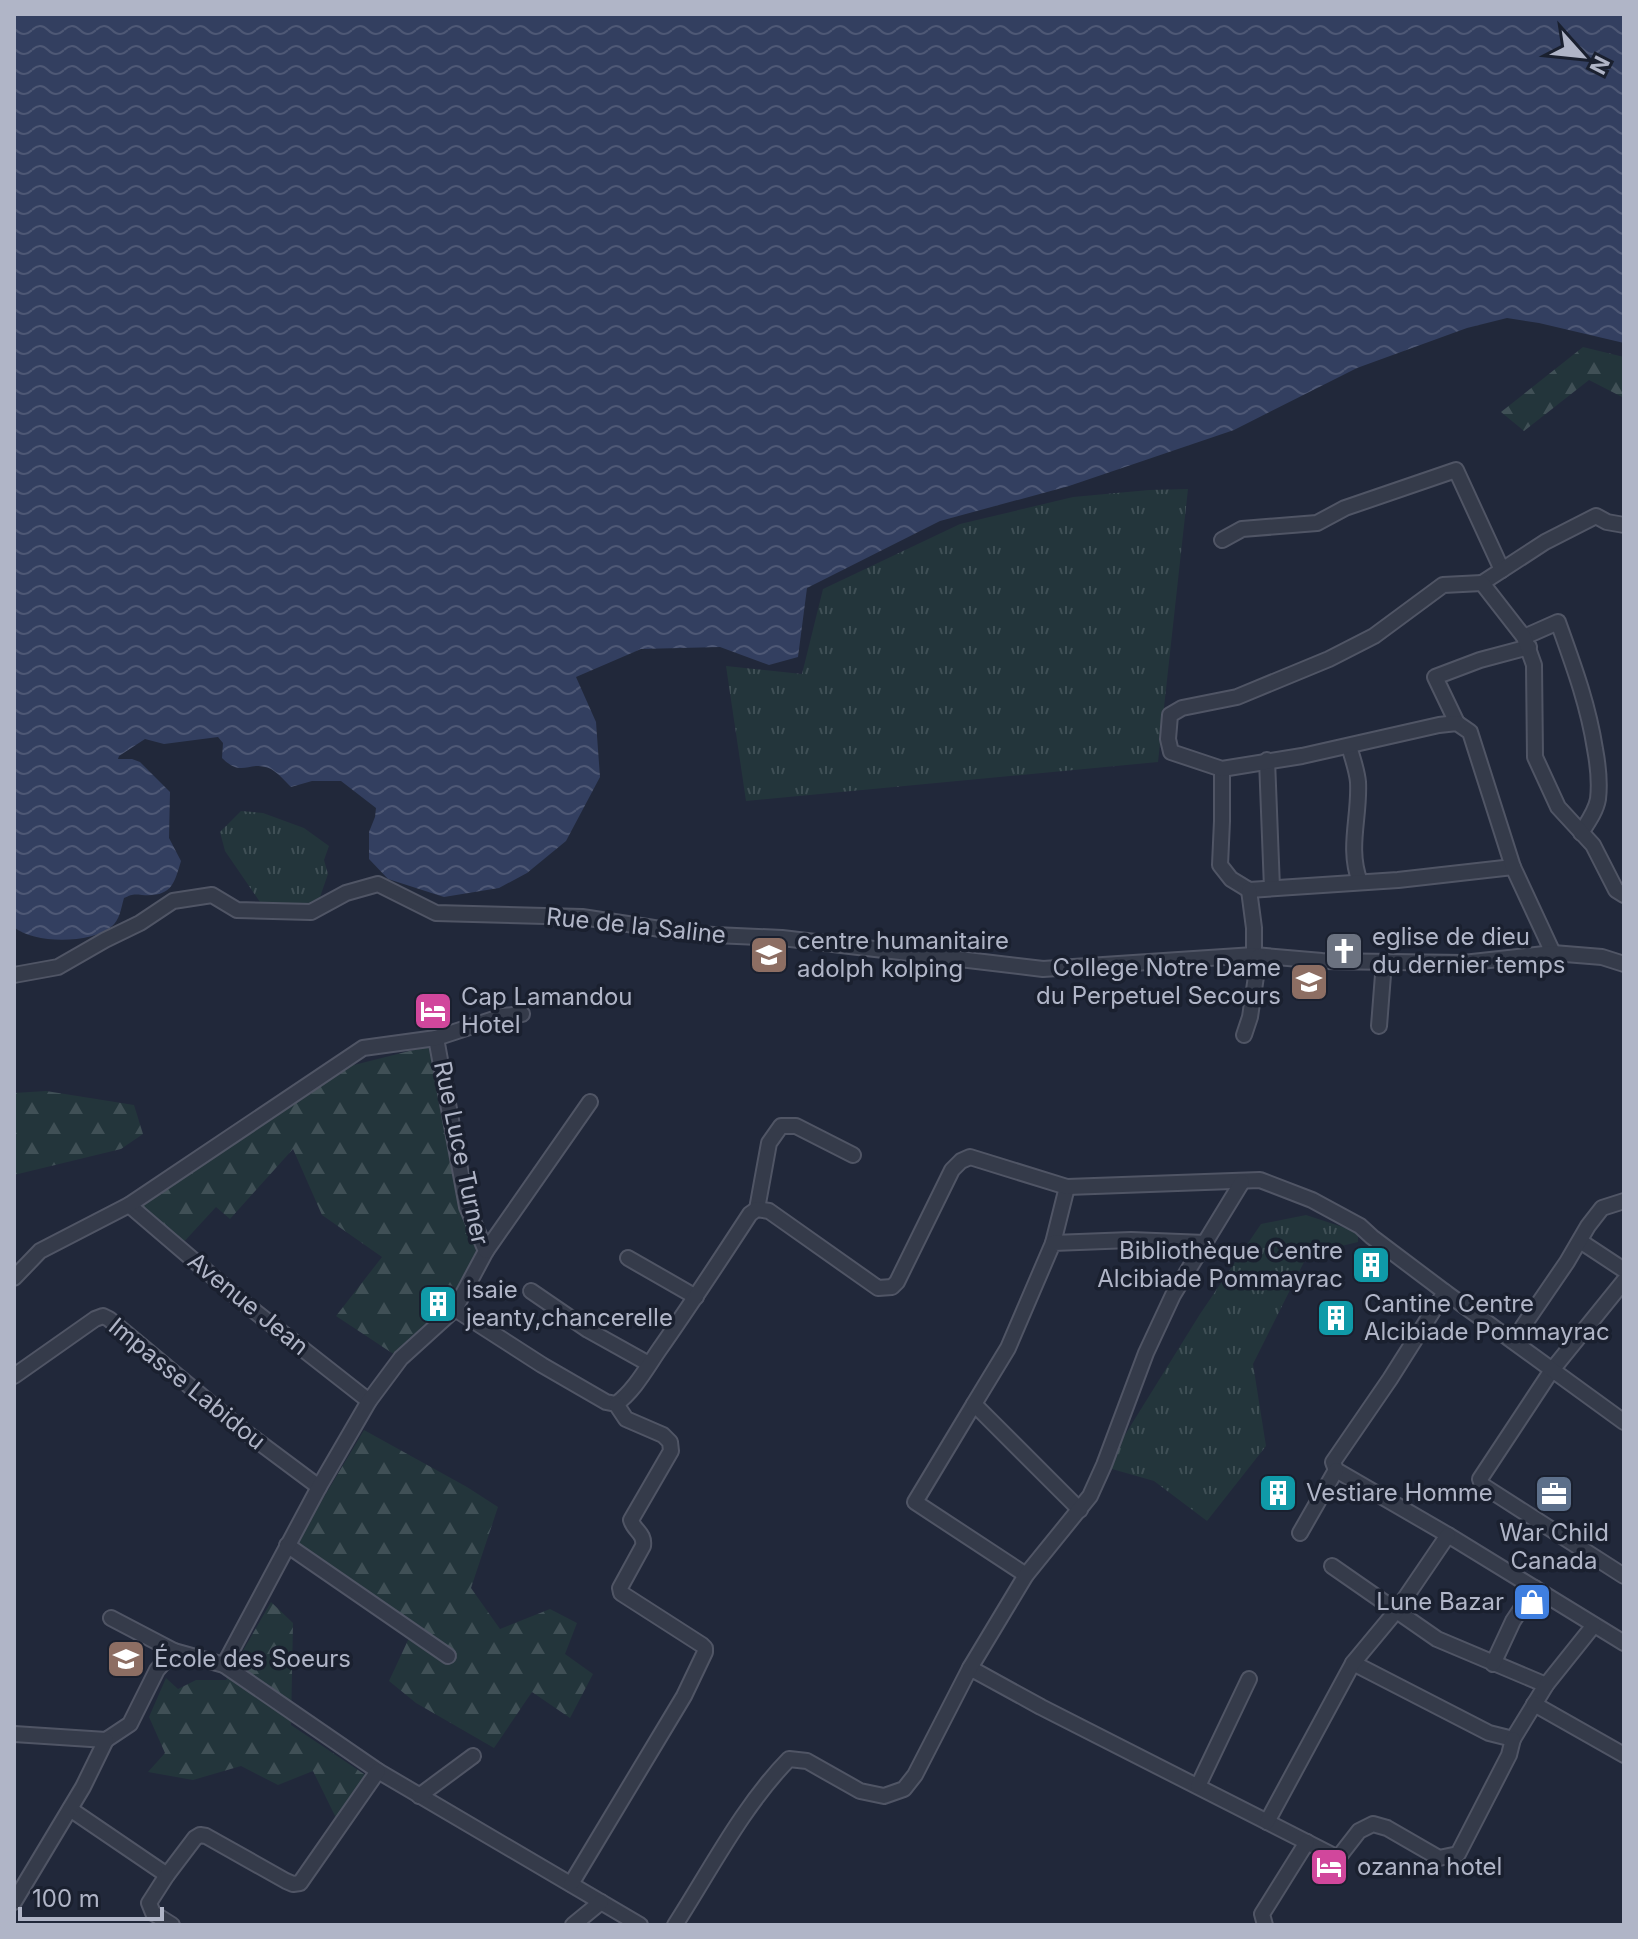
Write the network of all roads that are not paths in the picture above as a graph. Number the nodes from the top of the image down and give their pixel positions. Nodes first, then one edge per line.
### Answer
1 (1624, 525) edge
2 (1222, 540) dead end
3 (1502, 570) junction
4 (1482, 583) junction
5 (1527, 642) junction
6 (1457, 723) junction
7 (1349, 746) junction
8 (1267, 760) junction
9 (1222, 769) junction
10 (1581, 833) junction
11 (1513, 867) junction
12 (1360, 882) junction
13 (1272, 888) junction
14 (1249, 890) junction
15 (1624, 895) edge
16 (1553, 953) junction
17 (1257, 956) junction
18 (1384, 962) junction
19 (1624, 964) edge
20 (14, 975) edge
21 (522, 1014) dead end
22 (1379, 1026) dead end
23 (1244, 1035) dead end
24 (436, 1038) junction
25 (590, 1102) dead end
26 (853, 1155) dead end
27 (1242, 1182) junction
28 (1067, 1187) junction
29 (1624, 1201) edge
30 (129, 1205) junction
31 (757, 1209) junction
32 (1580, 1241) junction
33 (1053, 1243) junction
34 (1205, 1243) junction
35 (486, 1251) junction
36 (628, 1258) dead end
37 (1624, 1270) edge
38 (14, 1278) edge
39 (1624, 1281) edge
40 (531, 1291) dead end
41 (1445, 1292) junction
42 (696, 1297) junction
43 (455, 1309) junction
44 (1513, 1341) junction
45 (649, 1364) junction
46 (1552, 1370) junction
47 (14, 1376) edge
48 (369, 1401) junction
49 (616, 1404) junction
50 (974, 1404) junction
51 (1624, 1422) edge
52 (1336, 1470) junction
53 (319, 1487) junction
54 (1080, 1510) junction
55 (1300, 1533) dead end
56 (1448, 1535) junction
57 (287, 1545) junction
58 (1332, 1566) dead end
59 (1026, 1575) junction
60 (1624, 1576) edge
61 (1535, 1588) junction
62 (1397, 1610) junction
63 (111, 1618) dead end
64 (1594, 1625) junction
65 (1624, 1643) edge
66 (174, 1651) junction
67 (448, 1656) dead end
68 (1353, 1663) junction
69 (1493, 1664) junction
70 (224, 1665) junction
71 (970, 1668) junction
72 (1249, 1679) dead end
73 (1546, 1685) junction
74 (1534, 1704) junction
75 (14, 1734) edge
76 (1513, 1739) junction
77 (106, 1740) junction
78 (1624, 1755) edge
79 (473, 1756) dead end
80 (378, 1771) junction
81 (1198, 1786) junction
82 (419, 1796) junction
83 (70, 1809) junction
84 (1267, 1822) junction
85 (1307, 1842) junction
86 (167, 1875) junction
87 (571, 1884) junction
88 (14, 1902) edge
89 (601, 1902) junction
90 (172, 1925) edge
91 (573, 1925) edge
92 (640, 1925) edge
93 (675, 1925) edge
94 (1265, 1925) edge

1 - 3 street
2 - 3 street
3 - 4 street
4 - 5 street
4 - 9 street
5 - 6 street
5 - 10 street
5 - 10 street
6 - 7 street
6 - 11 street
7 - 8 street
7 - 12 street
8 - 9 street
8 - 13 street
9 - 14 street
10 - 15 street
11 - 12 street
11 - 16 street
12 - 13 street
13 - 14 street
14 - 17 street
16 - 18 street, Rue de la Saline
16 - 19 street, Rue de la Saline
17 - 18 street, Rue de la Saline
17 - 20 street, Rue de la Saline
17 - 23 street
18 - 22 street
21 - 24 street
24 - 30 street
24 - 35 street, Rue Luce Turner
25 - 35 street
26 - 31 street
27 - 28 street
27 - 34 street
27 - 41 street
28 - 31 street
28 - 33 street
29 - 32 street
30 - 38 street
30 - 48 street, Avenue Jean
31 - 42 street
32 - 37 street
32 - 44 street
33 - 34 street
33 - 50 street
34 - 54 street
35 - 43 street, Rue Luce Turner
36 - 42 street
39 - 46 street
40 - 45 street
41 - 44 street
41 - 52 street
42 - 45 street
43 - 48 street, Rue Luce Turner
43 - 49 street
44 - 46 street
45 - 49 street
46 - 51 street
46 - 60 street
47 - 53 street, Impasse Labidou
48 - 53 street, Rue Luce Turner
49 - 87 street
50 - 54 street
50 - 59 street
52 - 55 street
52 - 56 street
53 - 57 street, Rue Luce Turner
54 - 59 street
56 - 61 street
56 - 62 street
57 - 67 street
57 - 70 street, Rue Luce Turner
58 - 62 street
59 - 71 street
61 - 64 street
61 - 69 street
62 - 68 street
62 - 69 street
63 - 66 street
64 - 65 street
64 - 73 street
66 - 70 street
66 - 77 street
68 - 76 street
68 - 84 street
69 - 73 street
70 - 80 street
71 - 81 street
71 - 93 street
72 - 81 street
73 - 74 street
74 - 76 street
74 - 78 street
75 - 77 street
76 - 85 street
77 - 83 street
79 - 82 street
80 - 82 street
80 - 86 street
81 - 84 street
82 - 87 street
83 - 86 street
83 - 88 street
84 - 85 street
85 - 94 street
86 - 90 street
87 - 89 street
89 - 91 street
89 - 92 street

